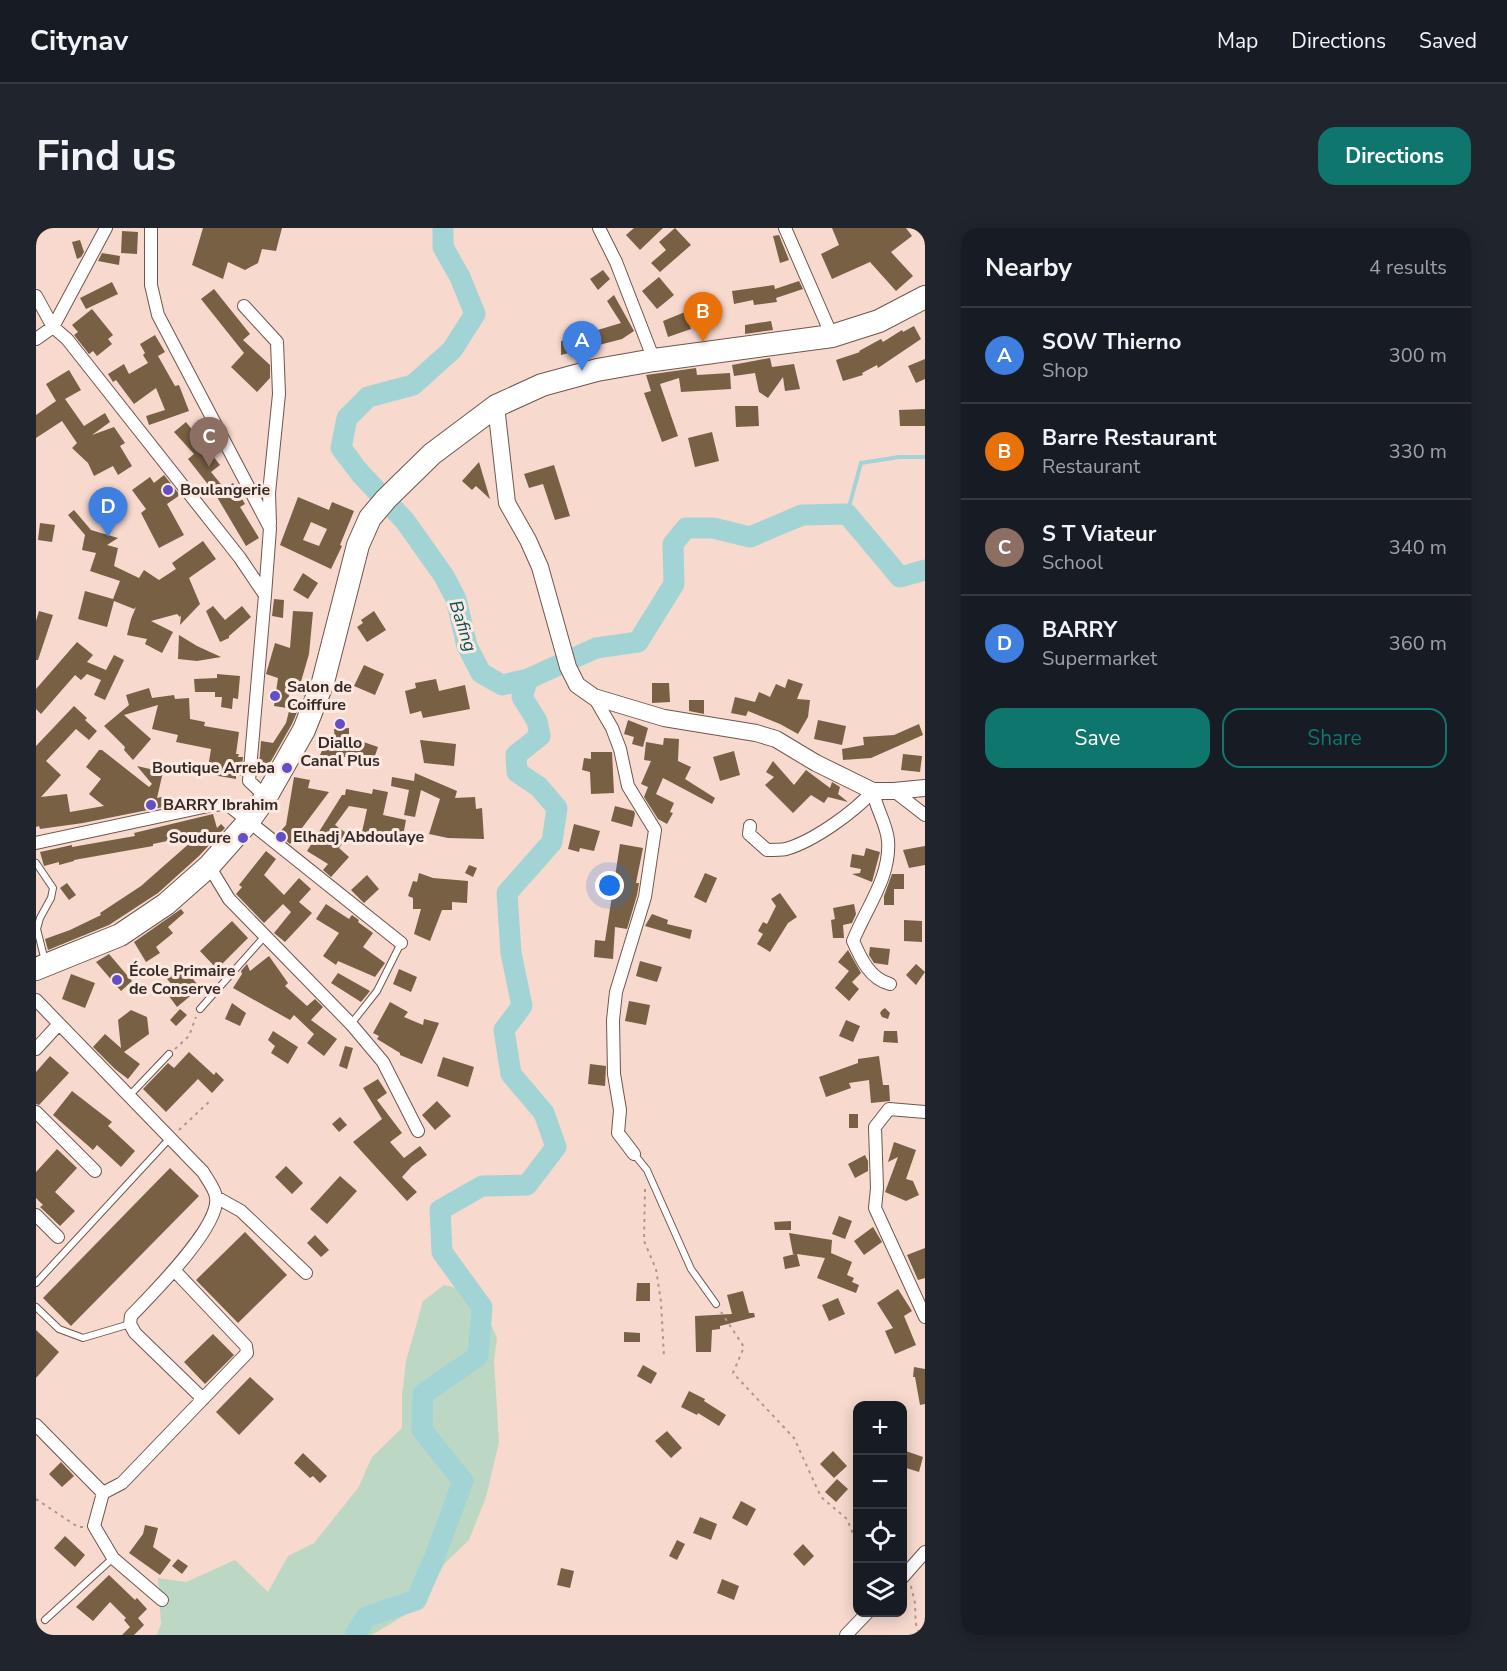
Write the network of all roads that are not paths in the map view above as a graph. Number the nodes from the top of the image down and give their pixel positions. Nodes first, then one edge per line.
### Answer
1 (106, 228) edge
2 (152, 228) edge
3 (598, 228) edge
4 (785, 228) edge
5 (36, 296) edge
6 (925, 297) edge
7 (244, 306) dead end
8 (53, 327) junction
9 (832, 336) junction
10 (36, 339) edge
11 (654, 360) junction
12 (496, 406) junction
13 (270, 528) junction
14 (265, 595) junction
15 (594, 697) junction
16 (925, 788) edge
17 (873, 791) junction
18 (894, 791) junction
19 (266, 797) junction
20 (925, 815) edge
21 (248, 822) junction
22 (750, 826) dead end
23 (36, 843) edge
24 (36, 863) edge
25 (209, 866) junction
26 (265, 936) junction
27 (401, 943) joint
28 (41, 967) edge
29 (890, 984) dead end
30 (36, 1000) edge
31 (200, 1009) road end
32 (351, 1024) junction
33 (58, 1025) junction
34 (36, 1049) edge
35 (169, 1054) road end
36 (129, 1096) junction
37 (36, 1112) edge
38 (925, 1112) edge
39 (418, 1131) dead end
40 (171, 1138) junction
41 (634, 1154) joint
42 (95, 1171) dead end
43 (216, 1197) junction
44 (36, 1215) edge
45 (58, 1238) dead end
46 (174, 1270) junction
47 (306, 1272) dead end
48 (36, 1283) edge
49 (716, 1304) road end
50 (36, 1307) edge
51 (925, 1317) edge
52 (130, 1324) junction
53 (203, 1399) junction
54 (36, 1425) edge
55 (103, 1494) junction
56 (925, 1552) edge
57 (112, 1558) junction
58 (907, 1571) edge
59 (162, 1600) dead end
60 (863, 1617) edge
61 (45, 1620) dead end
62 (846, 1635) edge

1 - 8 street
2 - 13 street
3 - 11 street
4 - 9 street
5 - 8 street
6 - 9 highway
7 - 13 street
8 - 10 street
8 - 14 street
9 - 11 highway
11 - 12 highway
12 - 15 main road
12 - 19 highway
13 - 14 street
14 - 19 street
15 - 17 main road
15 - 41 street
16 - 18 main road
17 - 18 main road
17 - 22 street
17 - 29 street
18 - 20 street
19 - 21 highway
21 - 23 street
21 - 25 highway
21 - 27 street
24 - 28 lane
25 - 26 street
25 - 28 highway
26 - 31 lane
26 - 32 street
27 - 32 lane
30 - 33 street
32 - 39 street
33 - 34 street
33 - 36 street
35 - 36 lane
36 - 40 street
37 - 42 street
38 - 51 street
40 - 43 street
40 - 48 lane
41 - 49 lane
43 - 46 street
43 - 47 street
44 - 45 street
46 - 52 street
46 - 53 street
50 - 52 lane
52 - 53 street
53 - 55 street
54 - 55 street
55 - 57 street
56 - 58 street
57 - 59 street
57 - 61 lane
60 - 62 street

